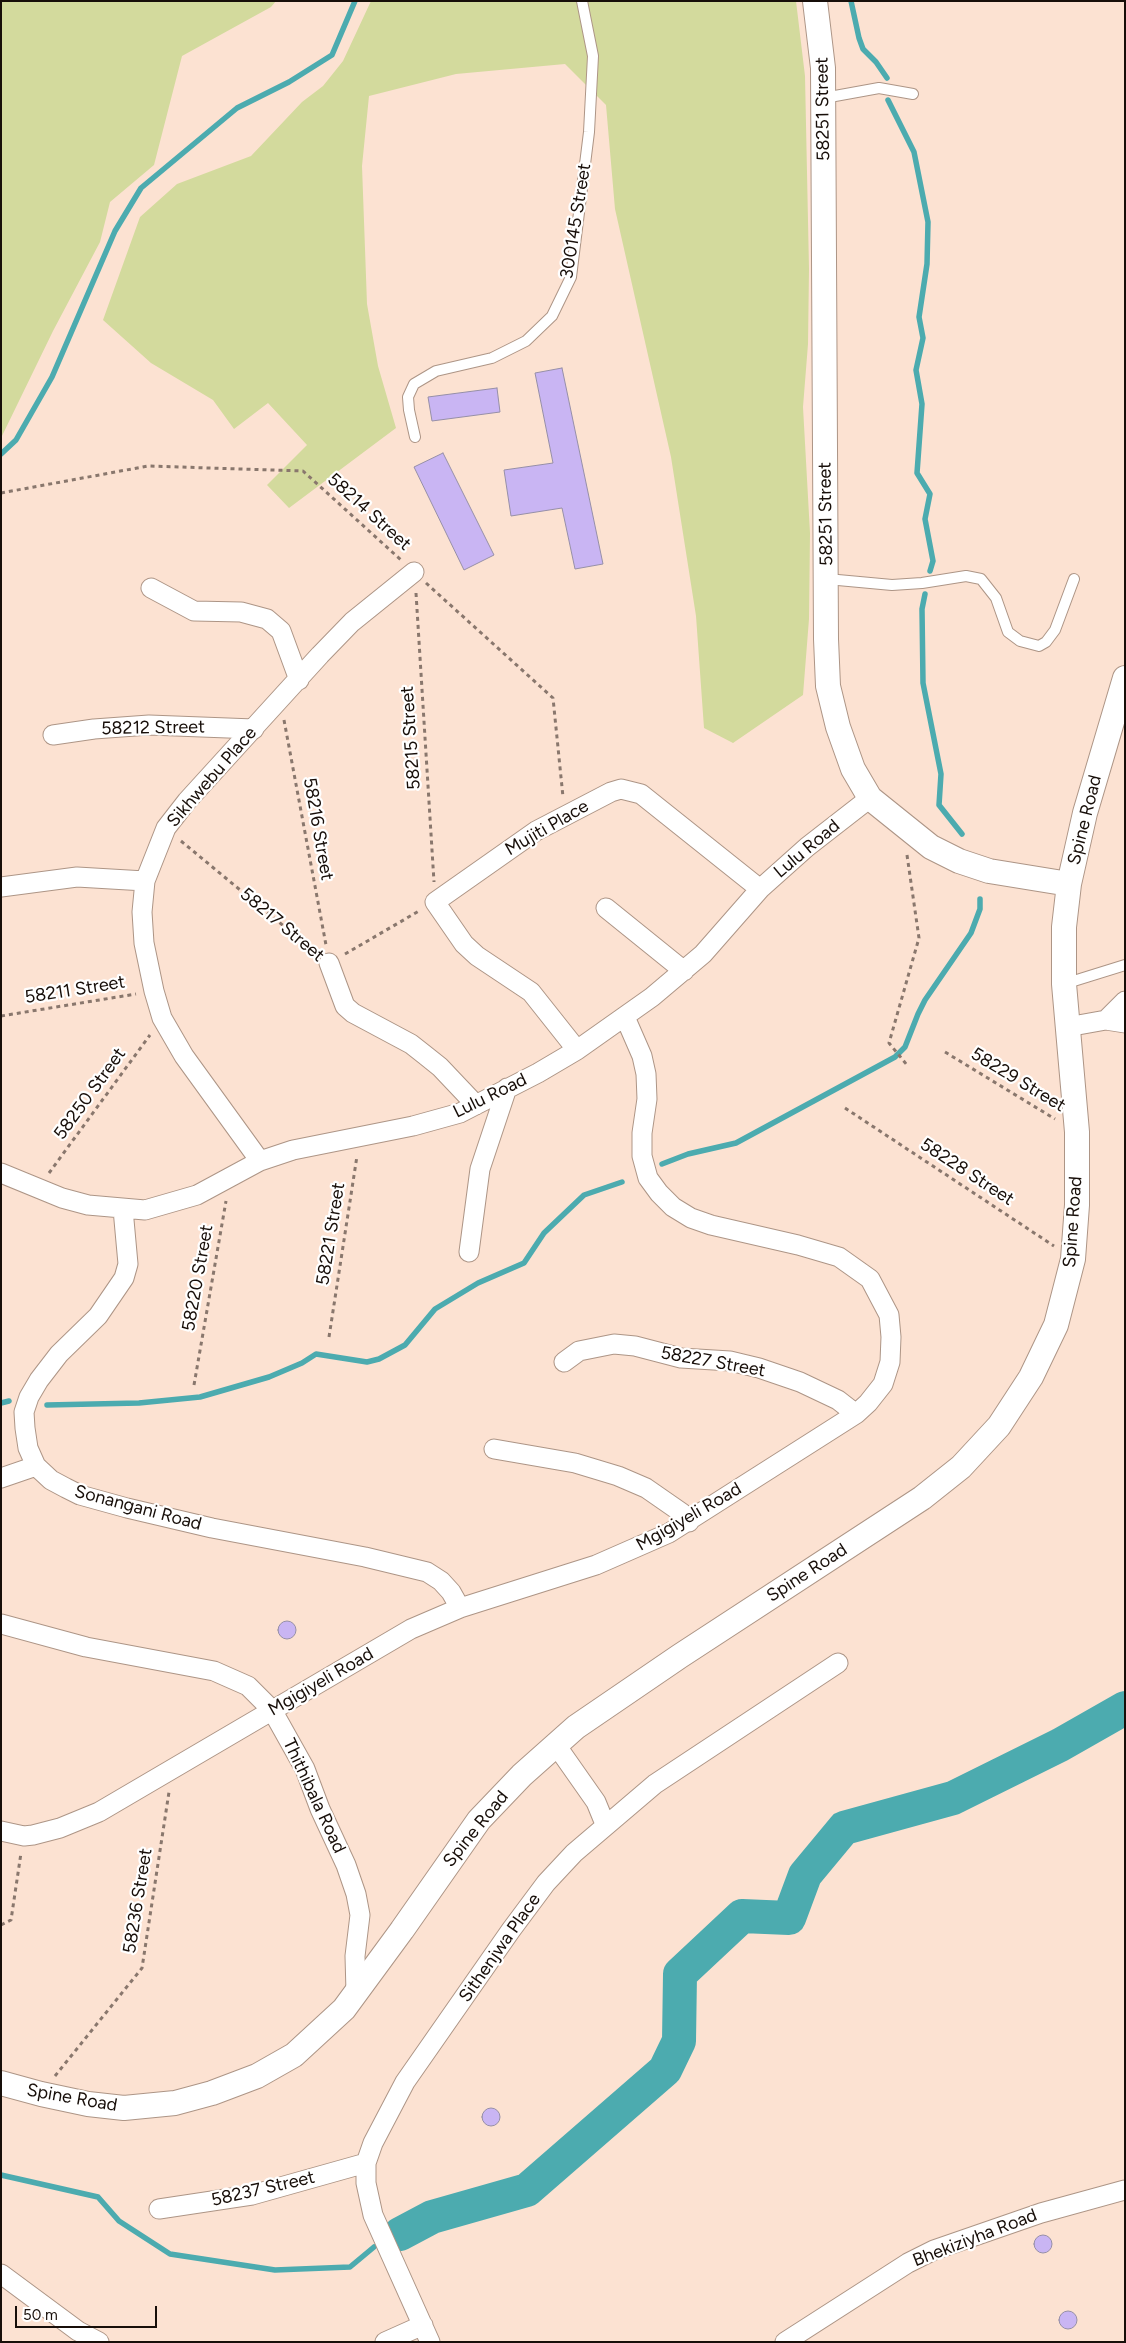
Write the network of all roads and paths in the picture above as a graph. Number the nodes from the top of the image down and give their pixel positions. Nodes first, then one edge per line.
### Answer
1 (582, 1) edge
2 (815, 1) edge
3 (913, 94) dead end
4 (824, 98) junction
5 (414, 437) dead end
6 (1, 493) edge
7 (414, 572) junction
8 (827, 579) junction
9 (1074, 580) dead end
10 (151, 588) dead end
11 (1125, 678) edge
12 (298, 680) junction
13 (280, 700) junction
14 (254, 729) junction
15 (53, 735) dead end
16 (870, 798) junction
17 (565, 817) junction
18 (903, 825) junction
19 (166, 828) junction
20 (145, 880) junction
21 (1069, 884) junction
22 (1, 886) edge
23 (760, 890) junction
24 (435, 902) junction
25 (606, 908) dead end
26 (329, 963) junction
27 (1125, 964) edge
28 (684, 971) junction
29 (1064, 984) junction
30 (154, 991) junction
31 (1125, 1001) edge
32 (1, 1016) edge
33 (625, 1017) junction
34 (162, 1018) junction
35 (1106, 1020) junction
36 (1125, 1023) edge
37 (1067, 1027) junction
38 (577, 1050) junction
39 (945, 1052) dead end
40 (908, 1065) dead end
41 (507, 1088) junction
42 (476, 1104) junction
43 (845, 1108) dead end
44 (1077, 1132) junction
45 (361, 1136) junction
46 (260, 1161) junction
47 (1, 1173) edge
48 (230, 1176) junction
49 (39, 1187) junction
50 (123, 1209) junction
51 (469, 1252) dead end
52 (1073, 1259) junction
53 (329, 1337) dead end
54 (564, 1362) dead end
55 (194, 1385) dead end
56 (856, 1414) junction
57 (494, 1449) dead end
58 (36, 1466) junction
59 (1, 1478) edge
60 (689, 1522) junction
61 (460, 1608) junction
62 (1, 1624) edge
63 (838, 1664) dead end
64 (272, 1710) junction
65 (556, 1745) junction
66 (172, 1768) junction
67 (605, 1824) junction
68 (1, 1832) edge
69 (24, 1836) junction
70 (1, 1925) edge
71 (356, 1992) junction
72 (1, 2083) edge
73 (41, 2094) junction
74 (366, 2163) junction
75 (1125, 2190) edge
76 (159, 2209) dead end
77 (1, 2274) edge
78 (426, 2334) edge
79 (99, 2342) edge
80 (385, 2342) edge
81 (785, 2342) edge

1 - 5 lane, 300145 Street
2 - 4 street, 58251 Street
3 - 4 lane
4 - 8 street, 58251 Street
6 - 7 path, 58214 Street
7 - 12 street, Sikhwebu Place
7 - 17 path, 58214 Street
7 - 24 path, 58215 Street
8 - 9 lane
8 - 16 street, 58251 Street
10 - 12 street
11 - 21 street, Spine Road
12 - 13 street, Sikhwebu Place
13 - 14 street, Sikhwebu Place
13 - 26 path, 58216 Street
14 - 15 street, 58212 Street
14 - 19 street, Sikhwebu Place
16 - 18 street, 58251 Street
16 - 23 street, Lulu Road
17 - 23 street, Mujiti Place
17 - 24 street, Mujiti Place
18 - 21 street, 58251 Street
18 - 40 path
19 - 20 street, Sikhwebu Place
19 - 26 path, 58217 Street
20 - 22 street
20 - 30 street, Sikhwebu Place
21 - 29 street, Spine Road
23 - 28 street, Lulu Road
24 - 26 path
24 - 38 street
25 - 28 street
26 - 42 street, 58217 Street
27 - 29 lane
28 - 33 street, Lulu Road
29 - 37 street, Spine Road
30 - 32 path, 58211 Street
30 - 34 street, Sikhwebu Place
31 - 35 street
33 - 38 street, Lulu Road
33 - 56 street, Mgigiyeli Road
34 - 46 street, Sikhwebu Place
34 - 49 path, 58250 Street
35 - 36 street
35 - 37 street
37 - 44 street, Spine Road
38 - 41 street, Lulu Road
39 - 44 path, 58229 Street
41 - 42 street, Lulu Road
41 - 51 street
42 - 45 street, Lulu Road
43 - 52 path, 58228 Street
44 - 52 street, Spine Road
45 - 46 street, Lulu Road
45 - 53 path, 58221 Street
46 - 48 street, Lulu Road
47 - 49 street, Lulu Road
48 - 50 street, Lulu Road
48 - 55 path, 58220 Street
49 - 50 street, Lulu Road
50 - 58 street, Sonangani Road
52 - 65 street, Spine Road
54 - 56 street, 58227 Street
56 - 60 street, Mgigiyeli Road
57 - 60 street
58 - 59 street
58 - 61 street, Sonangani Road
60 - 61 street, Mgigiyeli Road
61 - 64 street, Mgigiyeli Road
62 - 64 street, Thithibala Road
63 - 67 street, Sithenjwa Place
64 - 66 street, Mgigiyeli Road
64 - 71 street, Thithibala Road
65 - 67 street
65 - 71 street, Spine Road
66 - 69 street, Mgigiyeli Road
66 - 73 path, 58236 Street
67 - 74 street, Sithenjwa Place
68 - 69 street, Mgigiyeli Road
69 - 70 path
71 - 73 street, Spine Road
72 - 73 street, Spine Road
74 - 76 street, 58237 Street
74 - 78 street, Sithenjwa Place
75 - 81 street, Bhekiziyha Road
77 - 79 street
78 - 80 street

